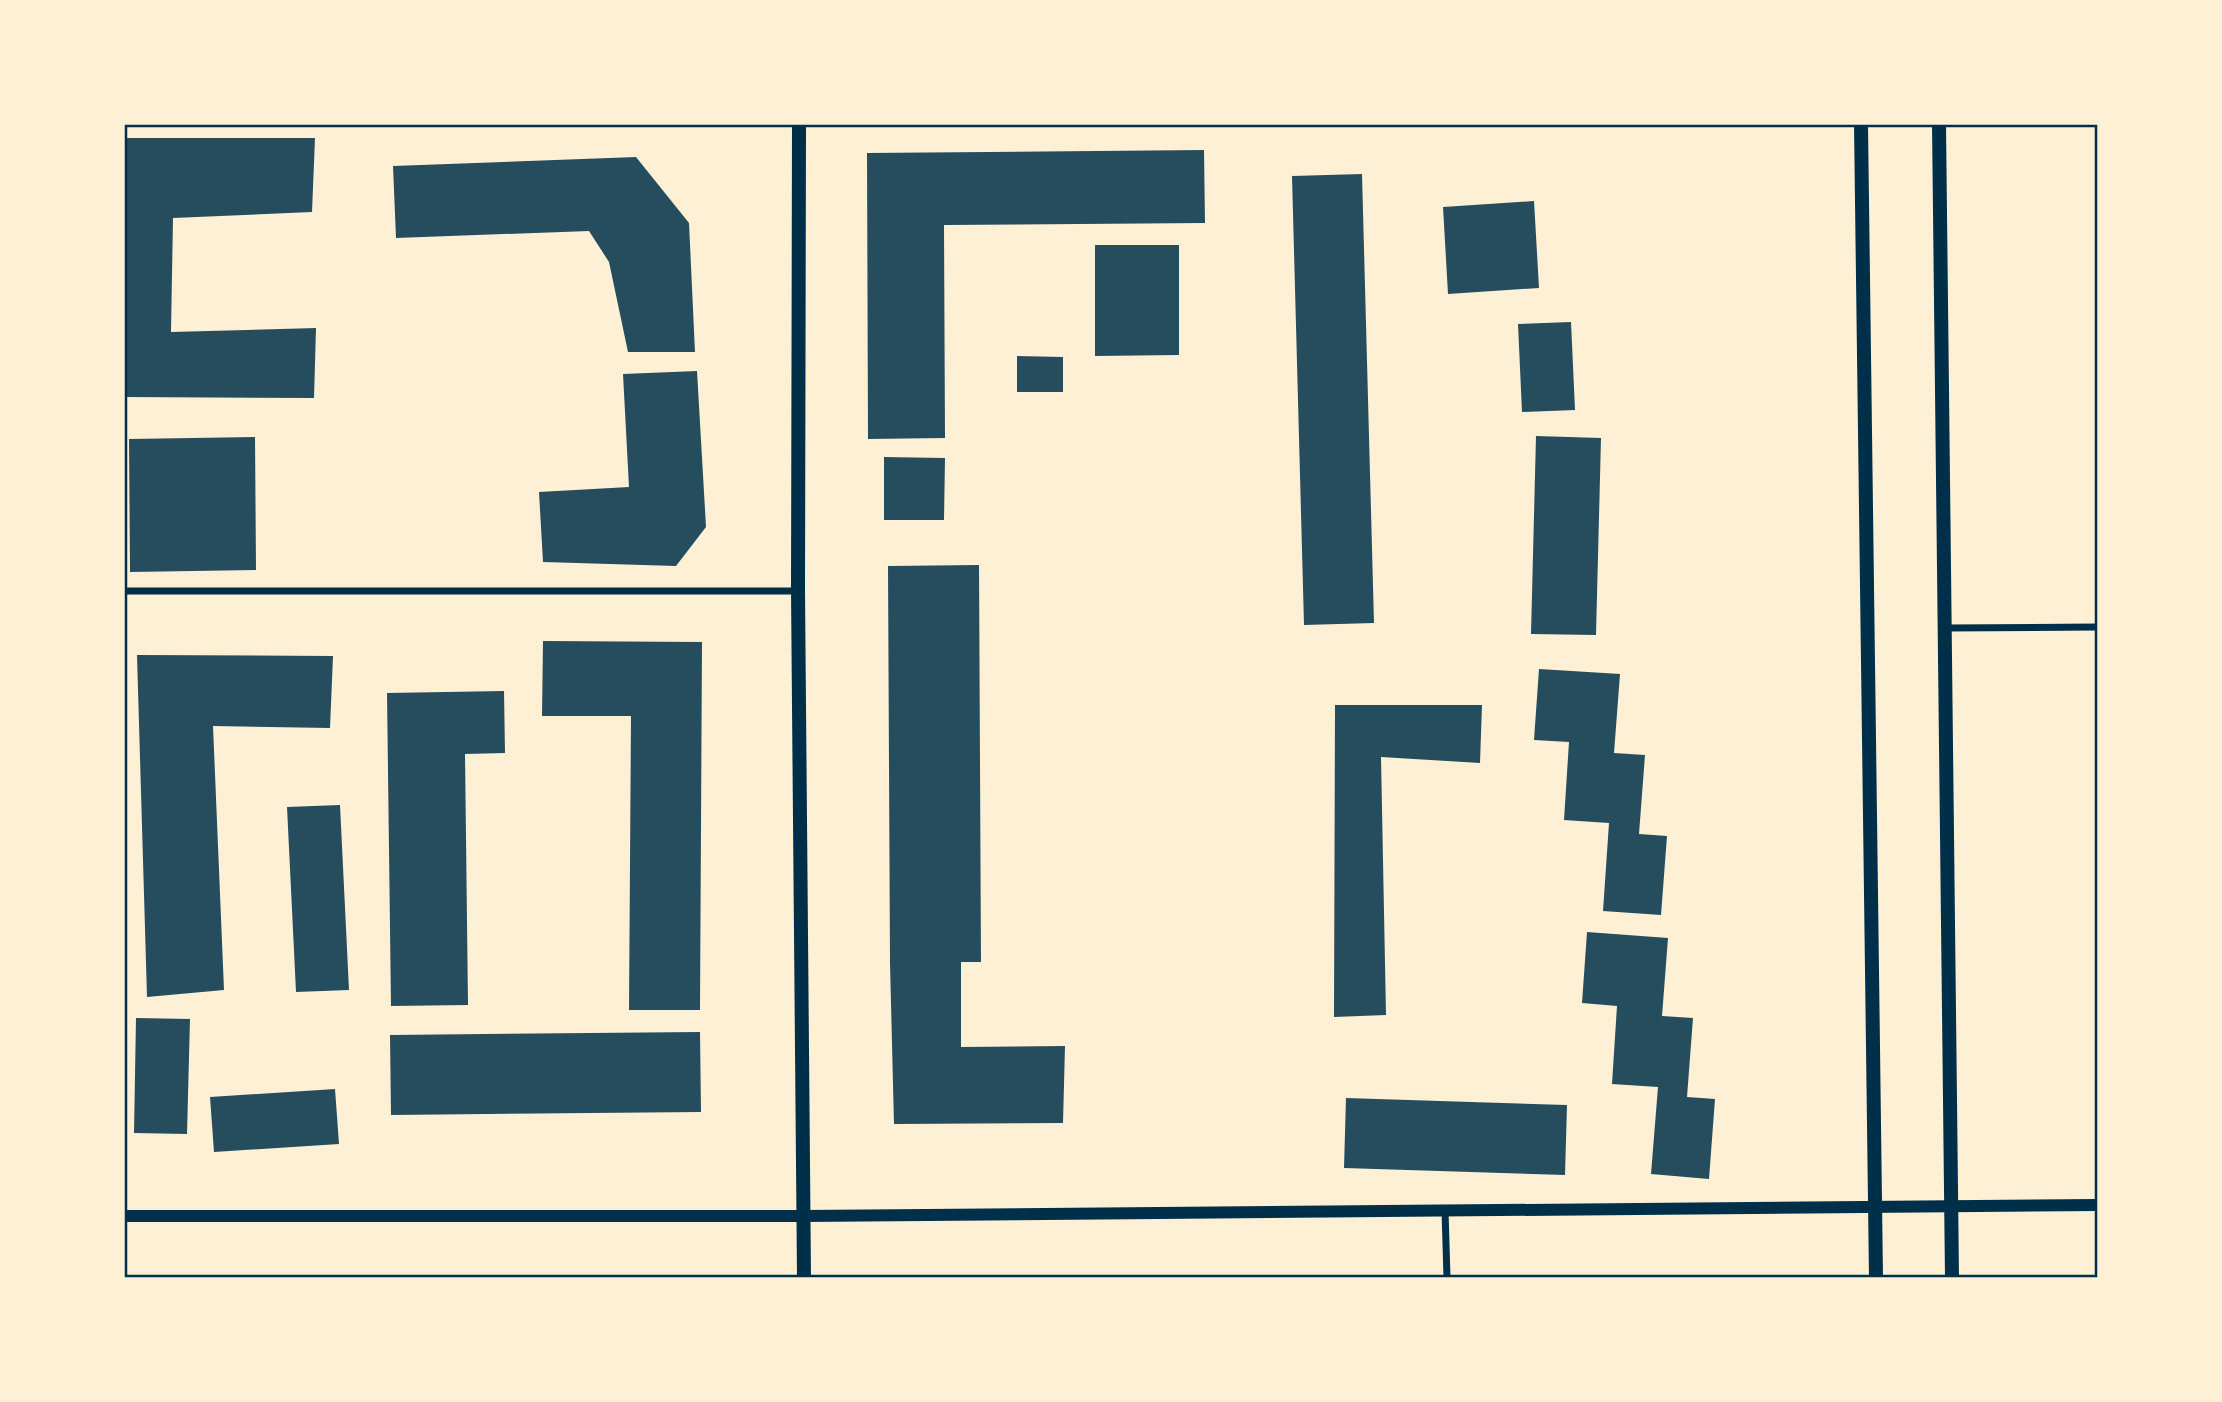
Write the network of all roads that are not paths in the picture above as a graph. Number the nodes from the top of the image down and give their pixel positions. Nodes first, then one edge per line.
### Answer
1 (799, 124) edge
2 (1861, 124) edge
3 (1939, 124) edge
4 (124, 591) edge
5 (798, 591) junction
6 (2098, 626) edge
7 (1946, 628) junction
8 (1951, 1205) junction
9 (2098, 1205) edge
10 (1875, 1206) junction
11 (1445, 1210) junction
12 (124, 1216) edge
13 (804, 1216) junction
14 (804, 1278) edge
15 (1447, 1278) edge
16 (1876, 1278) edge
17 (1952, 1278) edge

1 - 5 main road
2 - 10 main road
3 - 7 main road
4 - 5 street
5 - 13 main road
6 - 7 street
7 - 8 main road
8 - 9 street
8 - 10 street
8 - 17 main road
10 - 11 street
10 - 16 main road
11 - 13 street
11 - 15 street
12 - 13 street
13 - 14 main road

